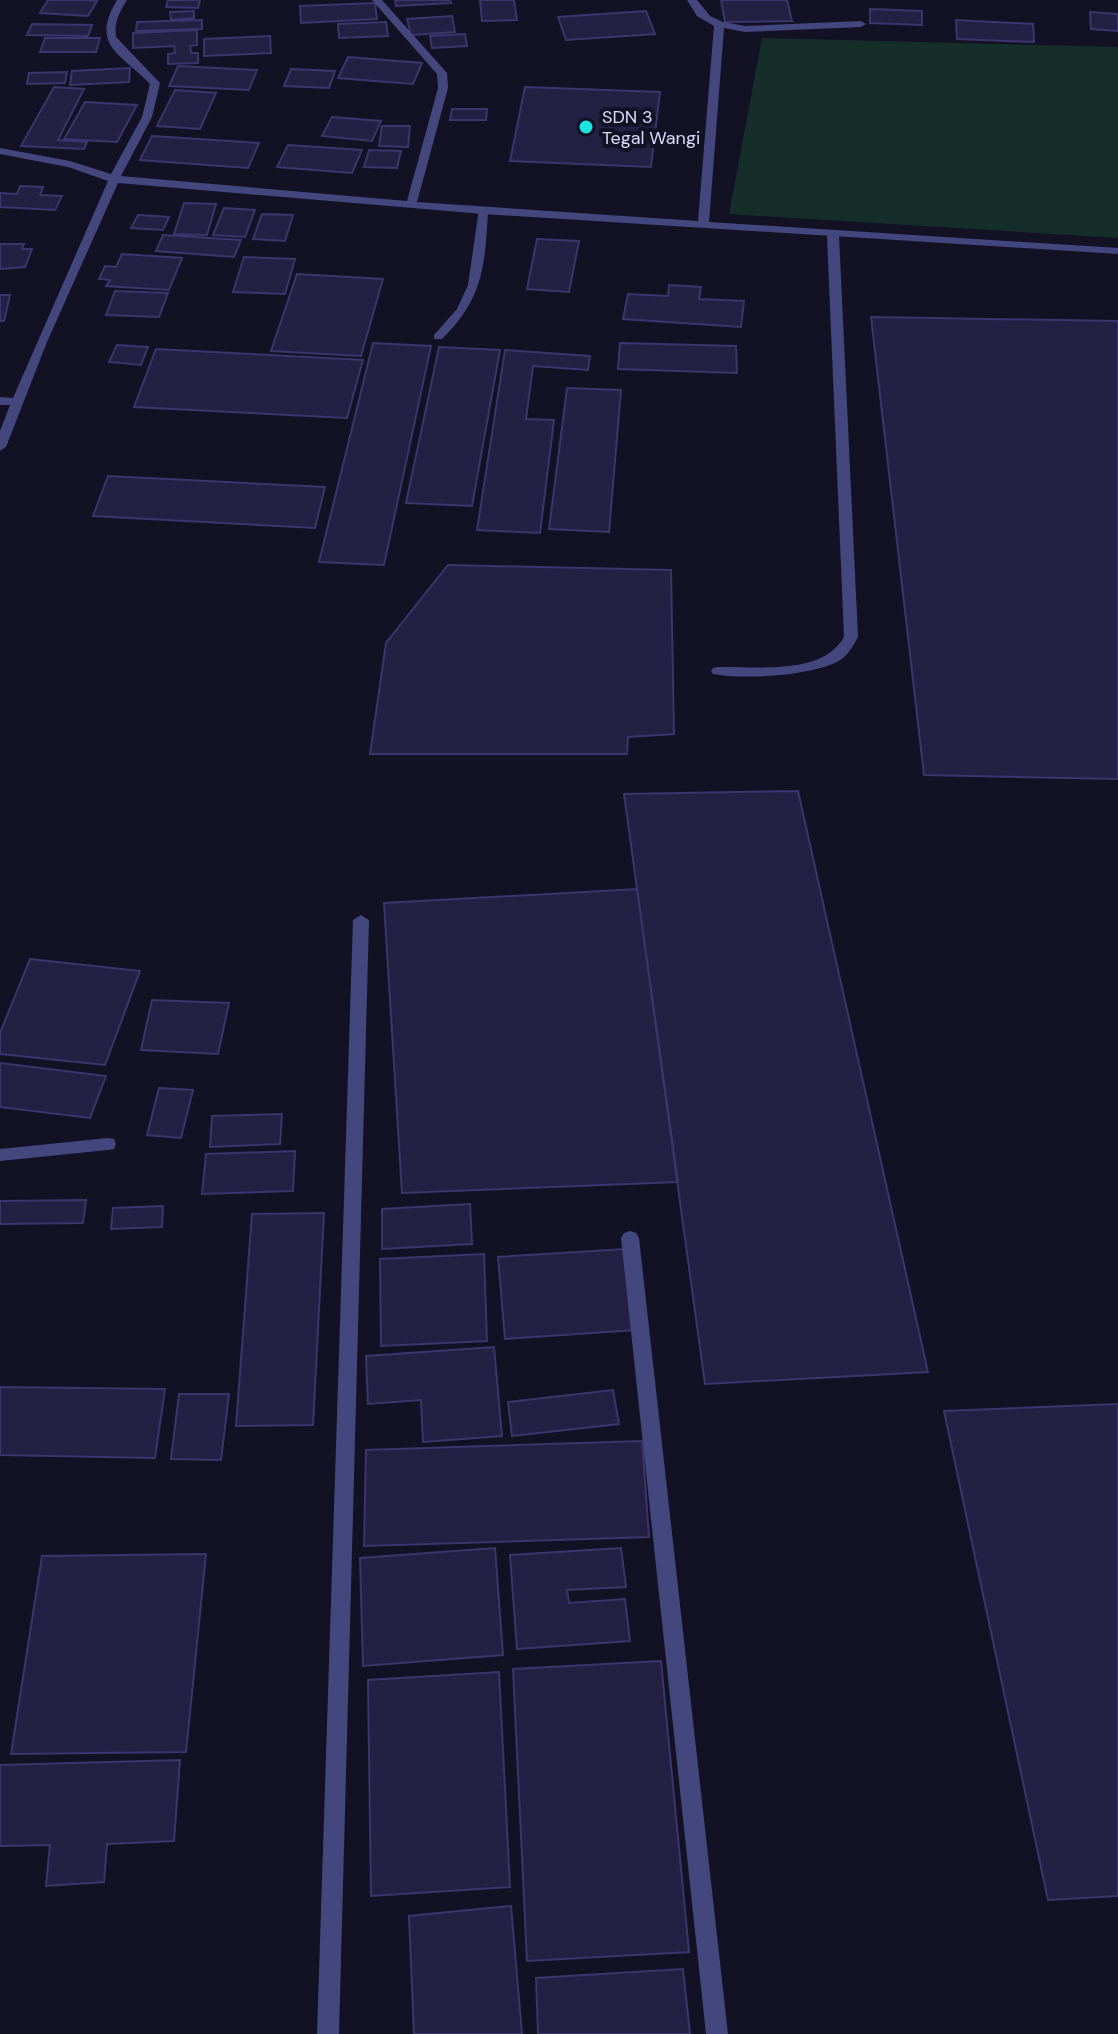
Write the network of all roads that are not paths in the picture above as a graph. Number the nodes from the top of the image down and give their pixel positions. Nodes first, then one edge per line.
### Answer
1 (122, 0) edge
2 (377, 0) edge
3 (692, 0) edge
4 (719, 24) junction
5 (861, 24) dead end
6 (0, 151) edge
7 (114, 179) junction
8 (411, 205) junction
9 (483, 211) junction
10 (703, 226) junction
11 (833, 236) junction
12 (1118, 251) edge
13 (438, 337) dead end
14 (0, 401) edge
15 (16, 402) junction
16 (0, 447) edge
17 (718, 671) dead end
18 (361, 920) dead end
19 (108, 1144) dead end
20 (0, 1155) edge
21 (630, 1238) dead end
22 (328, 2034) edge
23 (717, 2034) edge

1 - 7 street
2 - 8 street
3 - 4 street
4 - 5 street
4 - 10 street
6 - 7 street
7 - 8 street
7 - 15 street
8 - 9 street
9 - 10 street
9 - 13 street
10 - 11 street
11 - 12 street
11 - 17 street
14 - 15 street
15 - 16 street
18 - 22 street
19 - 20 street
21 - 23 street

